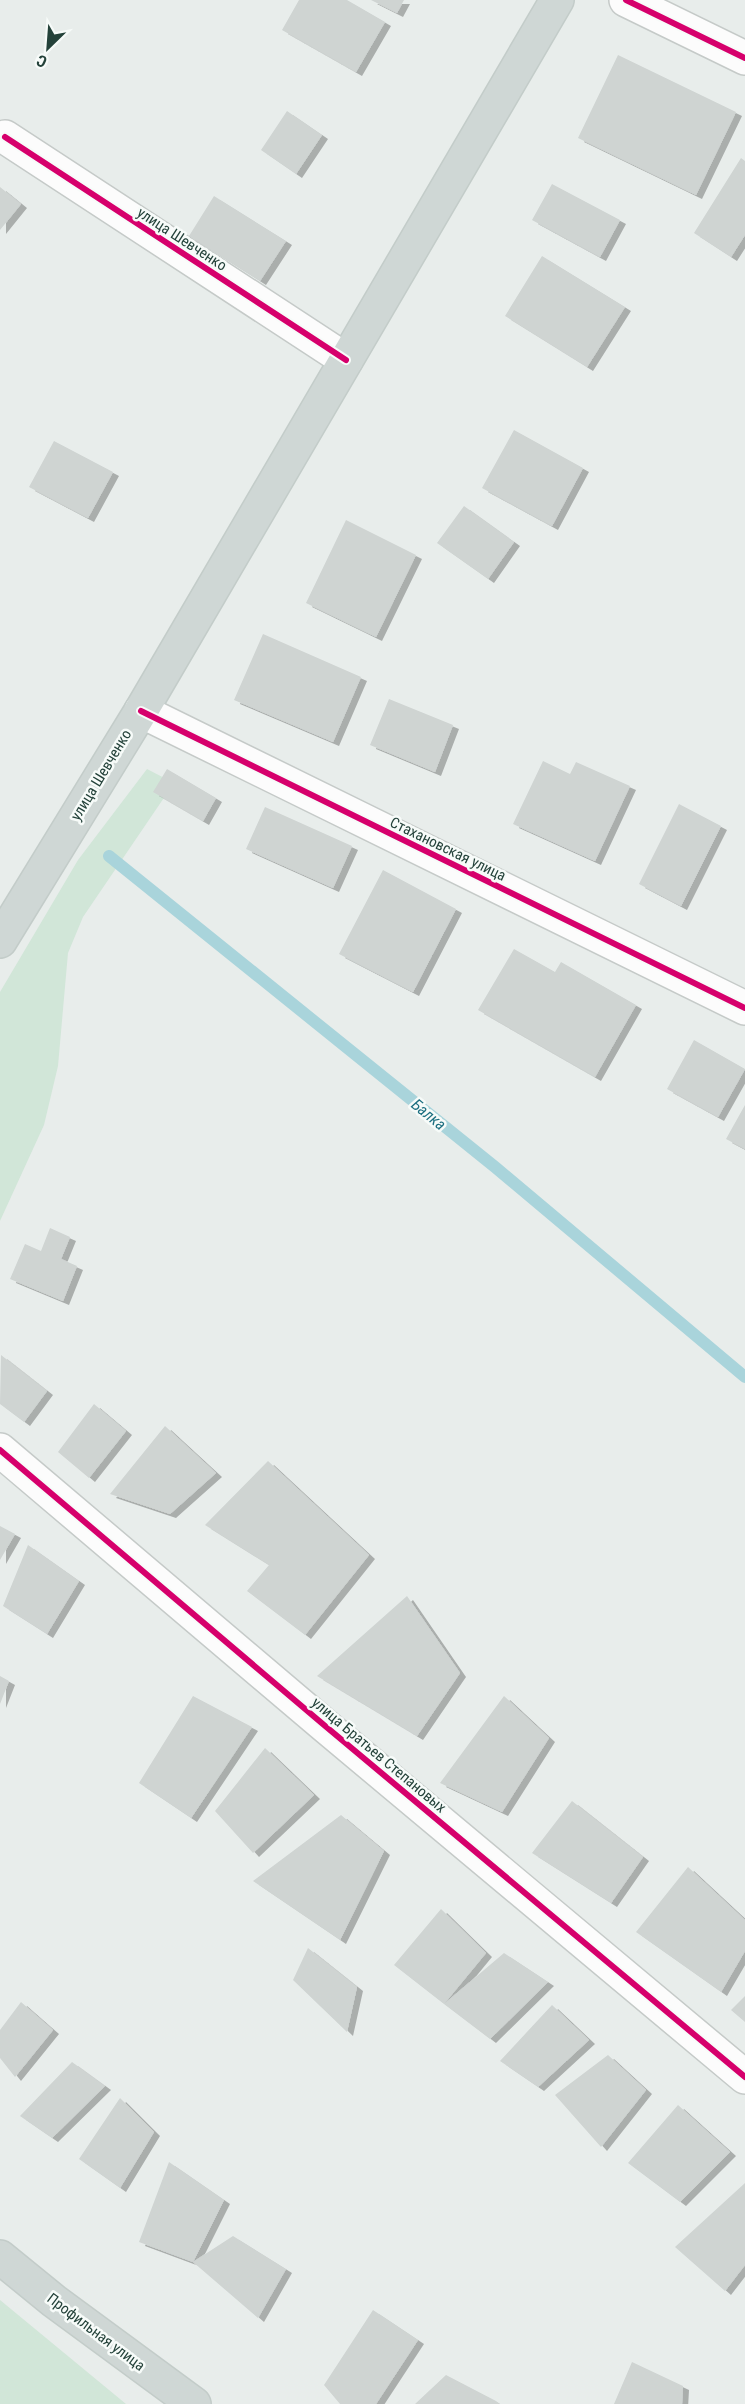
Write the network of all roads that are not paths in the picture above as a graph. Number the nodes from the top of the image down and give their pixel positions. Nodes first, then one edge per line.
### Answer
1 (557, 0) edge
2 (626, 0) edge
3 (745, 58) edge
4 (5, 137) dead end
5 (346, 360) junction
6 (141, 711) junction
7 (0, 941) edge
8 (745, 1008) edge
9 (0, 1450) edge
10 (745, 2077) edge
11 (0, 2257) edge
12 (194, 2404) edge

1 - 5 main road, улица Шевченко
2 - 3 street
4 - 5 street, улица Шевченко
5 - 6 main road, улица Шевченко
6 - 7 main road, улица Шевченко
6 - 8 street, Стахановская улица
9 - 10 street, улица Братьев Степановых
11 - 12 main road, Профильная улица

